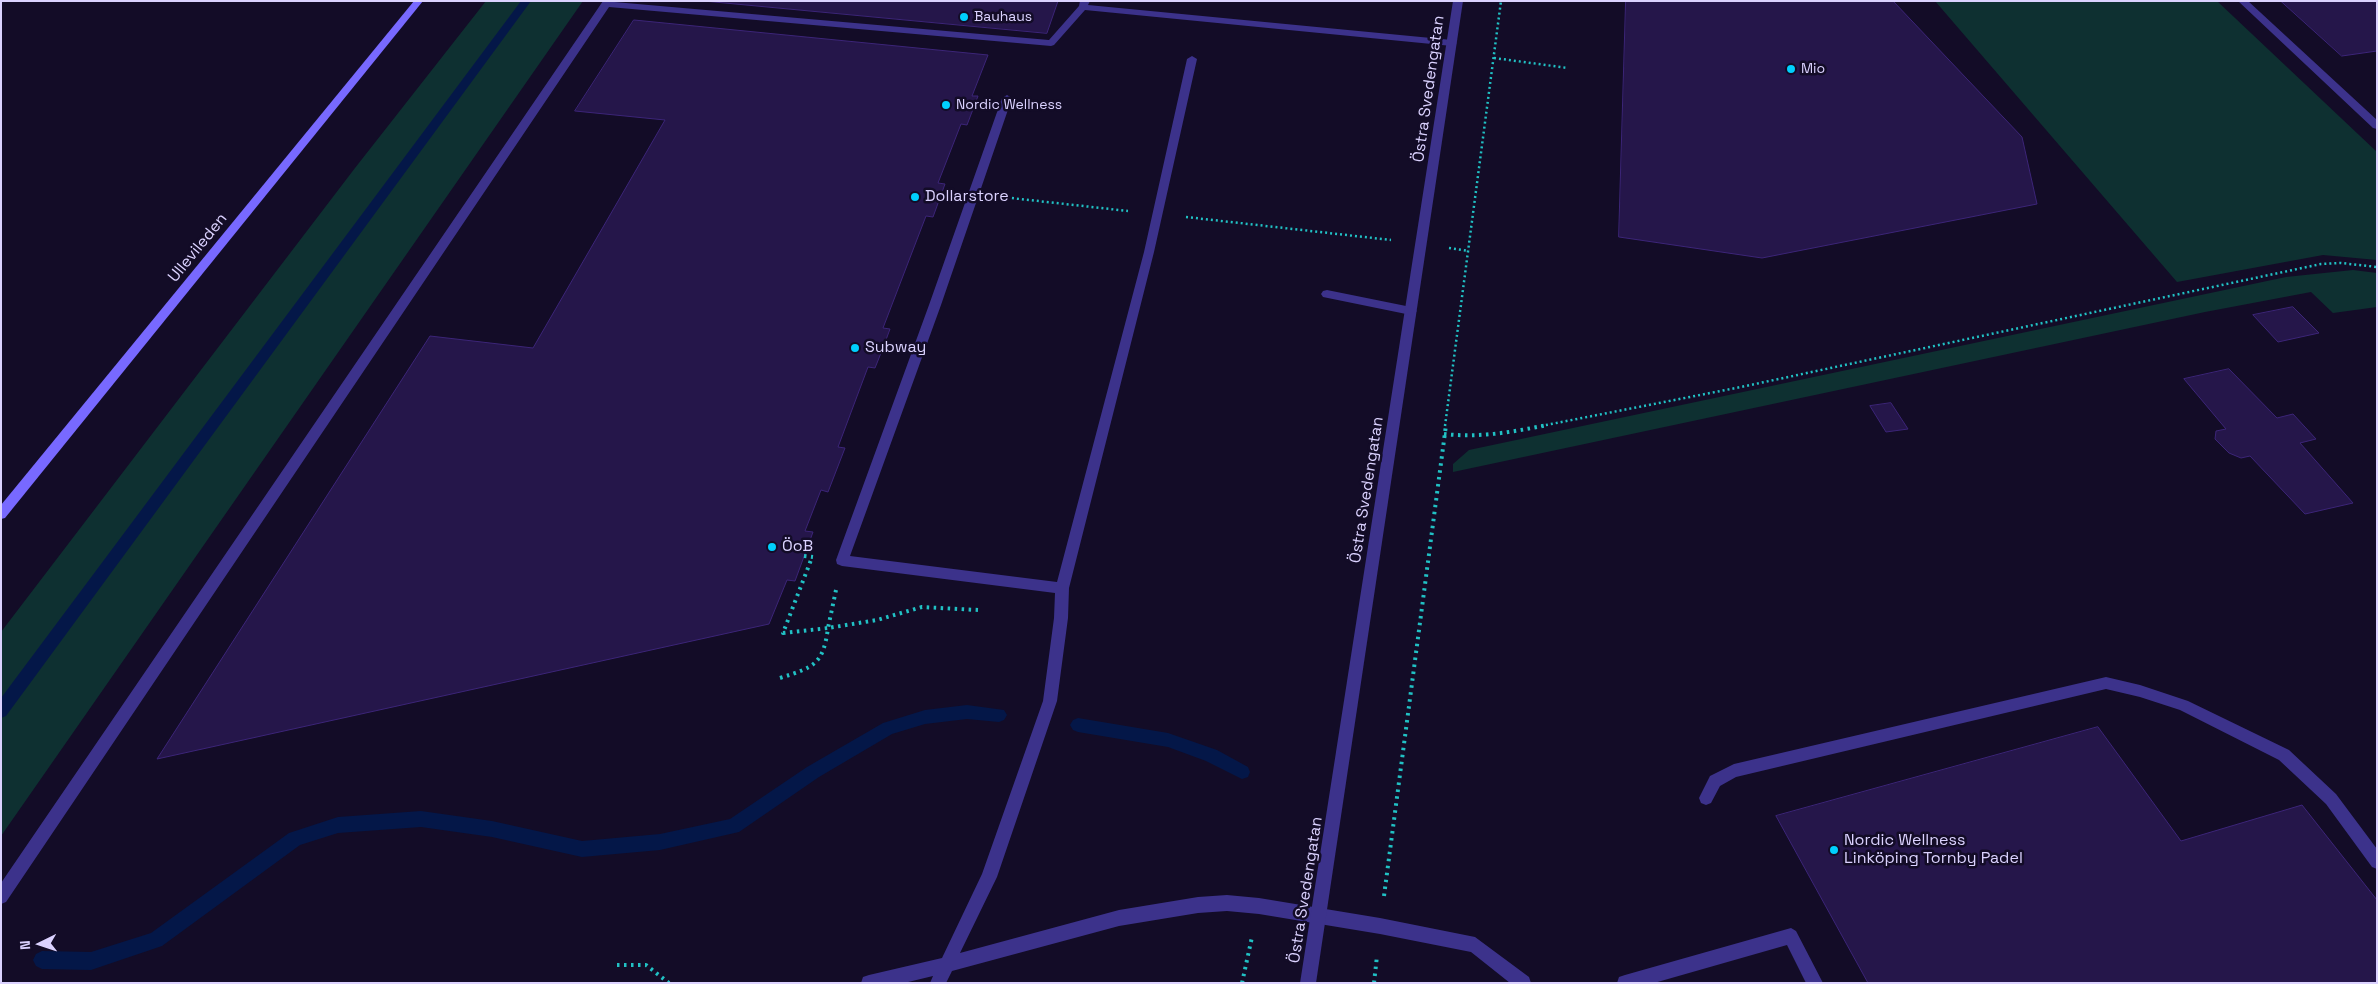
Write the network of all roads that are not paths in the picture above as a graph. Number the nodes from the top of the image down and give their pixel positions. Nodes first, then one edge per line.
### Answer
1 (419, 1) edge
2 (1458, 1) edge
3 (2242, 1) edge
4 (607, 3) edge
5 (1084, 4) edge
6 (1452, 43) junction
7 (1192, 58) dead end
8 (1007, 98) dead end
9 (2377, 126) edge
10 (1327, 294) dead end
11 (1411, 311) junction
12 (1, 514) edge
13 (1062, 588) junction
14 (1706, 798) dead end
15 (2377, 862) edge
16 (1, 897) edge
17 (1318, 916) junction
18 (946, 965) junction
19 (869, 983) edge
20 (938, 983) edge
21 (1308, 983) edge
22 (1523, 983) edge
23 (1625, 983) edge
24 (1815, 983) edge

1 - 12 main road, Ullevileden
2 - 6 street, Östra Svedengatan
3 - 9 street
4 - 5 street
4 - 16 street
5 - 6 street
6 - 11 street, Östra Svedengatan
7 - 13 street
8 - 13 street
10 - 11 street
11 - 17 street, Östra Svedengatan
13 - 18 street
14 - 15 street
17 - 18 street
17 - 21 street, Östra Svedengatan
17 - 22 street
18 - 19 street
18 - 20 street
23 - 24 street

